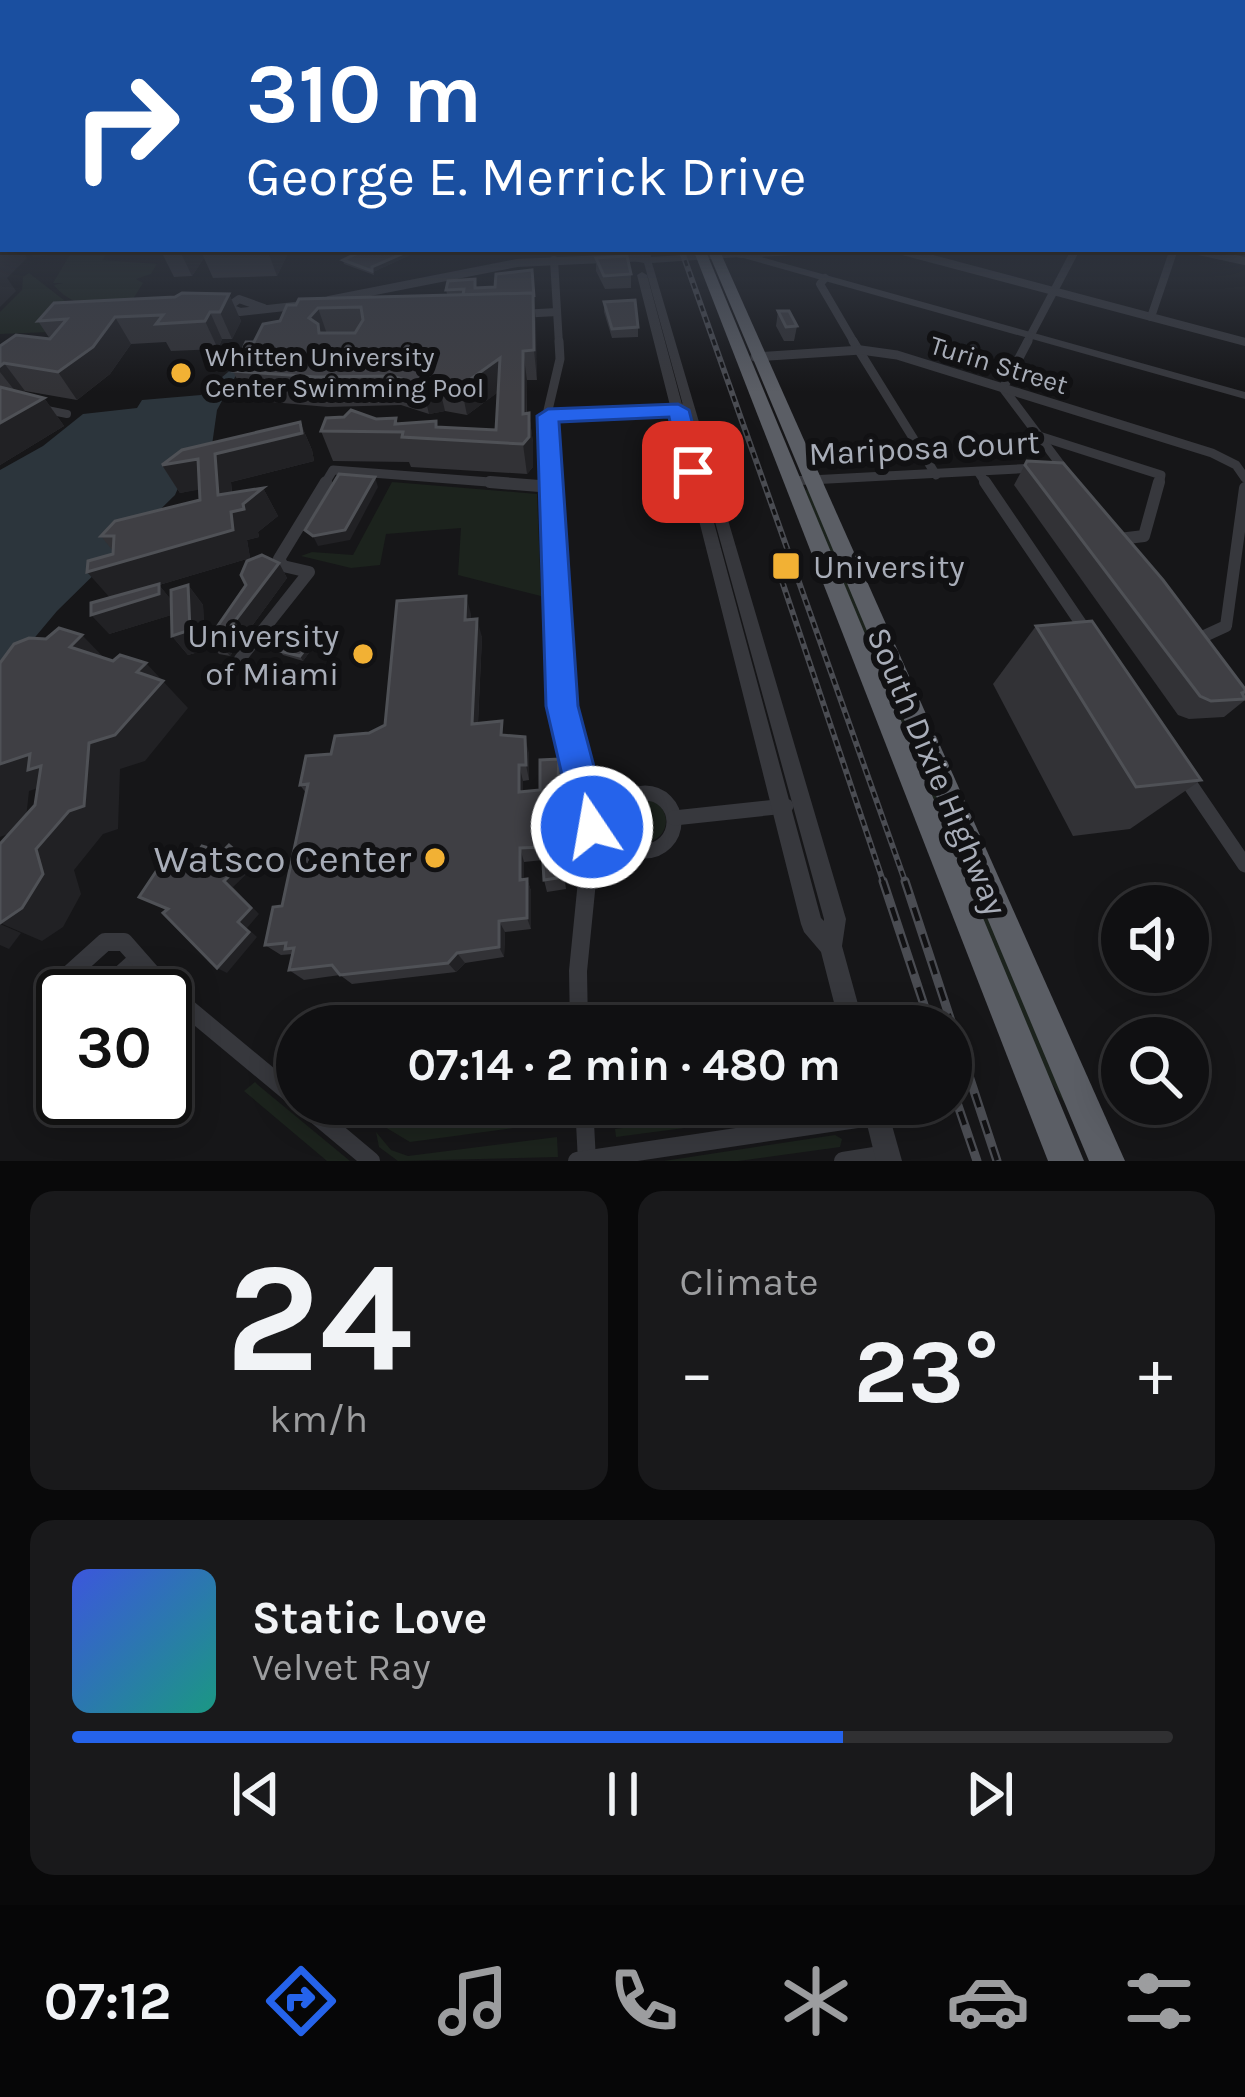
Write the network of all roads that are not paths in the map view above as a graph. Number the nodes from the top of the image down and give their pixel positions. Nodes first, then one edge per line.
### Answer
1 (418, 284) edge
2 (555, 284) edge
3 (649, 284) edge
4 (721, 284) edge
5 (820, 284) edge
6 (847, 284) edge
7 (1022, 284) edge
8 (1058, 284) edge
9 (1162, 284) edge
10 (1054, 293) junction
11 (264, 308) dead end
12 (557, 312) junction
13 (509, 315) edge
14 (1151, 317) junction
15 (1031, 336) junction
16 (1245, 341) edge
17 (861, 350) junction
18 (752, 358) junction
19 (1003, 388) junction
20 (1245, 396) edge
21 (683, 404) junction
22 (40, 408) edge
23 (548, 413) junction
24 (67, 414) dead end
25 (1036, 435) junction
26 (1061, 466) junction
27 (979, 473) junction
28 (936, 475) junction
29 (1245, 478) edge
30 (802, 481) junction
31 (1075, 484) edge
32 (552, 487) junction
33 (1245, 488) edge
34 (1104, 520) edge
35 (1119, 539) junction
36 (1132, 555) edge
37 (1186, 621) edge
38 (1200, 638) junction
39 (1094, 644) edge
40 (1211, 652) edge
41 (240, 659) dead end
42 (1169, 754) edge
43 (584, 780) junction
44 (637, 794) junction
45 (792, 806) junction
46 (674, 818) junction
47 (643, 850) junction
48 (1245, 866) edge
49 (590, 880) junction
50 (138, 959) junction
51 (74, 969) edge
52 (127, 969) edge
53 (579, 1005) edge
54 (846, 1005) edge
55 (276, 1081) edge
56 (328, 1125) edge
57 (584, 1125) edge
58 (788, 1125) edge
59 (880, 1125) edge
60 (888, 1158) edge
61 (584, 1160) edge
62 (371, 1161) edge
63 (843, 1161) edge
64 (1066, 1161) edge
65 (1107, 1161) edge

1 - 11 street
2 - 12 street
3 - 21 street
4 - 18 highway, South Dixie Highway
5 - 17 street
6 - 15 street
7 - 10 street
8 - 10 street
9 - 14 street
10 - 14 street
10 - 15 street
12 - 13 street
12 - 23 street
14 - 16 street
15 - 19 street
15 - 20 street
17 - 18 street, Turin Street
17 - 19 street, Turin Street
17 - 28 street
18 - 30 highway, South Dixie Highway
19 - 25 street
19 - 29 street, Turin Street
21 - 23 street
21 - 45 street
22 - 24 street
23 - 32 street
25 - 26 street
25 - 35 street
26 - 27 street, Mariposa Court
26 - 31 street
27 - 28 street, Mariposa Court
27 - 39 street
28 - 30 street, Mariposa Court
30 - 64 highway, South Dixie Highway
30 - 65 highway, South Dixie Highway
32 - 41 street
32 - 43 street
33 - 38 street
34 - 35 street
35 - 36 street
37 - 38 street
38 - 40 street
42 - 48 street
43 - 44 street
43 - 49 street
44 - 46 street
44 - 47 street
45 - 46 street
45 - 54 street
46 - 47 street
47 - 49 street
49 - 53 street
50 - 51 street
50 - 52 street
50 - 55 street
56 - 62 street
57 - 61 street
58 - 61 street
59 - 60 street
60 - 63 street

